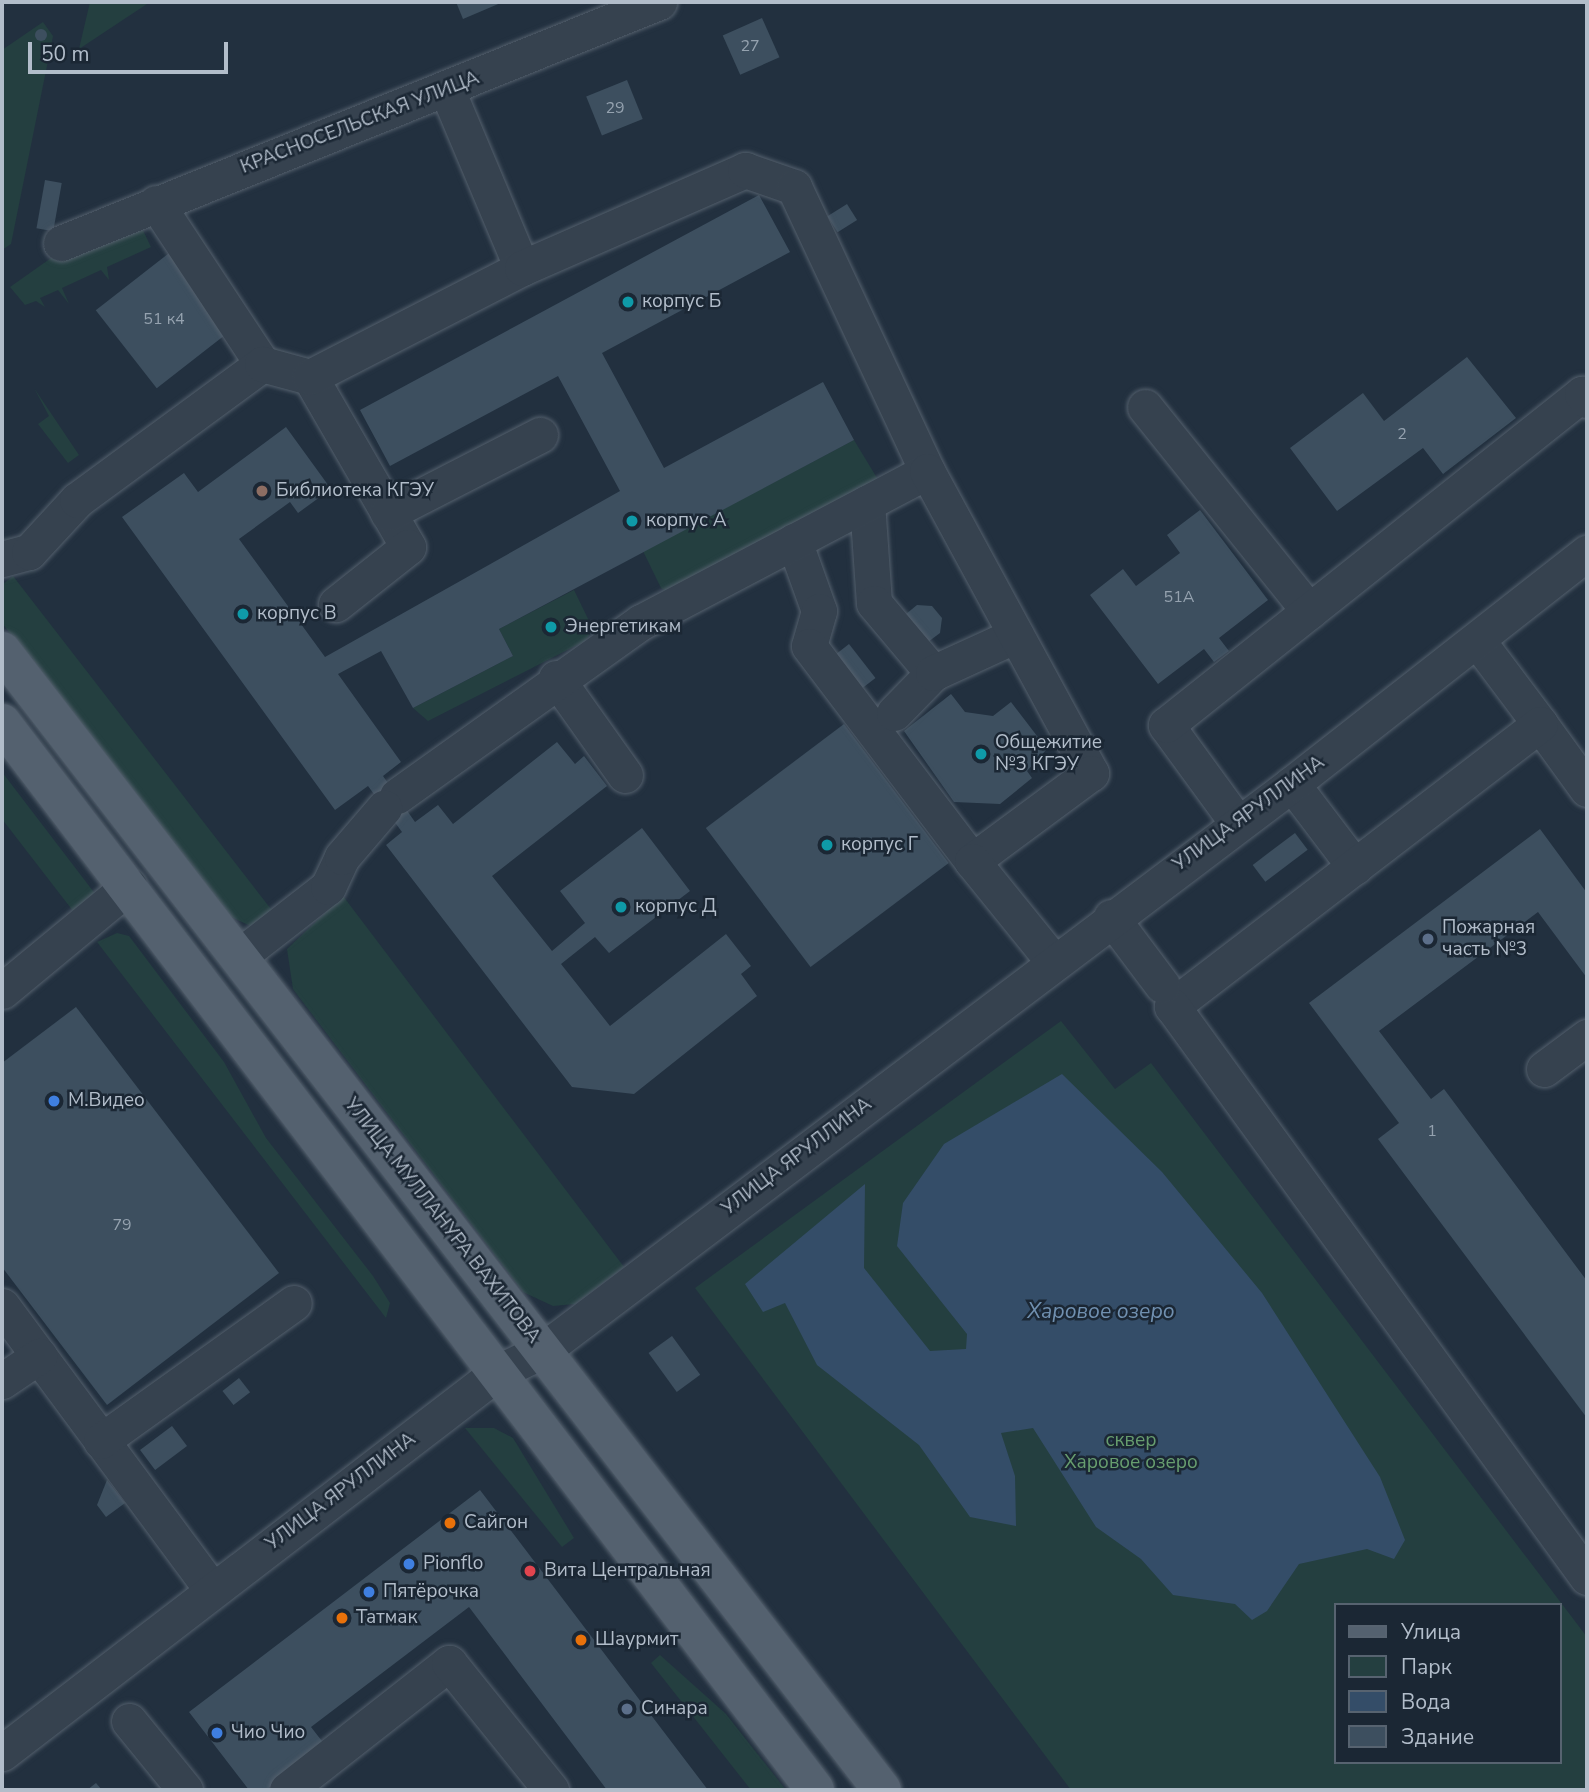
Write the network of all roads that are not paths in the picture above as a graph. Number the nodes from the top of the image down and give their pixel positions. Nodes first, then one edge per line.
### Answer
1 (659, 2) edge
2 (447, 90) junction
3 (156, 203) junction
4 (61, 243) dead end
5 (522, 268) junction
6 (262, 364) junction
7 (310, 377) junction
8 (1587, 400) edge
9 (1145, 407) dead end
10 (540, 435) dead end
11 (927, 471) junction
12 (867, 503) junction
13 (388, 513) junction
14 (794, 541) junction
15 (1587, 553) edge
16 (5, 559) edge
17 (336, 604) dead end
18 (1309, 611) junction
19 (1016, 635) junction
20 (1477, 640) junction
21 (2, 651) edge
22 (933, 673) junction
23 (556, 678) junction
24 (894, 713) dead end
25 (2, 723) edge
26 (1540, 724) junction
27 (625, 775) dead end
28 (1292, 784) junction
29 (1587, 789) edge
30 (1236, 821) junction
31 (972, 861) junction
32 (1355, 867) junction
33 (129, 886) junction
34 (1111, 917) junction
35 (238, 957) junction
36 (1054, 961) junction
37 (1162, 985) dead end
38 (2, 991) edge
39 (1587, 1037) edge
40 (1544, 1069) dead end
41 (294, 1303) dead end
42 (2, 1306) edge
43 (542, 1351) junction
44 (39, 1356) junction
45 (498, 1372) junction
46 (2, 1381) edge
47 (101, 1441) junction
48 (1584, 1568) edge
49 (212, 1590) junction
50 (129, 1721) dead end
51 (2, 1753) edge
52 (185, 1790) edge
53 (287, 1790) edge
54 (551, 1790) edge
55 (815, 1790) edge
56 (882, 1790) edge

1 - 2 street, КРАСНОСЕЛЬСКАЯ УЛИЦА
2 - 3 street, КРАСНОСЕЛЬСКАЯ УЛИЦА
2 - 5 street
3 - 4 street, КРАСНОСЕЛЬСКАЯ УЛИЦА
3 - 6 street
5 - 7 street
5 - 11 street
6 - 7 street
6 - 16 street
7 - 13 street
8 - 18 street
9 - 18 street
10 - 13 street
11 - 12 street
11 - 19 street
12 - 14 street
12 - 22 street
13 - 17 street
14 - 23 street
14 - 31 street
15 - 20 street, УЛИЦА ЯРУЛЛИНА
18 - 30 street
19 - 22 street
19 - 31 street
20 - 26 street
20 - 28 street, УЛИЦА ЯРУЛЛИНА
21 - 35 main road, УЛИЦА МУЛЛАНУРА ВАХИТОВА
22 - 24 street
23 - 27 street
23 - 35 street
25 - 33 main road
26 - 29 street
26 - 32 street
28 - 30 street, УЛИЦА ЯРУЛЛИНА
28 - 32 street
30 - 34 street, УЛИЦА ЯРУЛЛИНА
31 - 36 street
32 - 48 street
33 - 38 street
33 - 45 main road
34 - 36 street, УЛИЦА ЯРУЛЛИНА
34 - 37 street
35 - 43 main road, УЛИЦА МУЛЛАНУРА ВАХИТОВА
36 - 43 street, УЛИЦА ЯРУЛЛИНА
39 - 40 street
41 - 47 street
42 - 44 street
43 - 45 street, УЛИЦА ЯРУЛЛИНА
43 - 56 main road, УЛИЦА МУЛЛАНУРА ВАХИТОВА
44 - 46 street
44 - 47 street
45 - 49 street, УЛИЦА ЯРУЛЛИНА
45 - 55 main road
47 - 49 street
49 - 51 street, УЛИЦА ЯРУЛЛИНА
50 - 52 street
53 - 54 street

